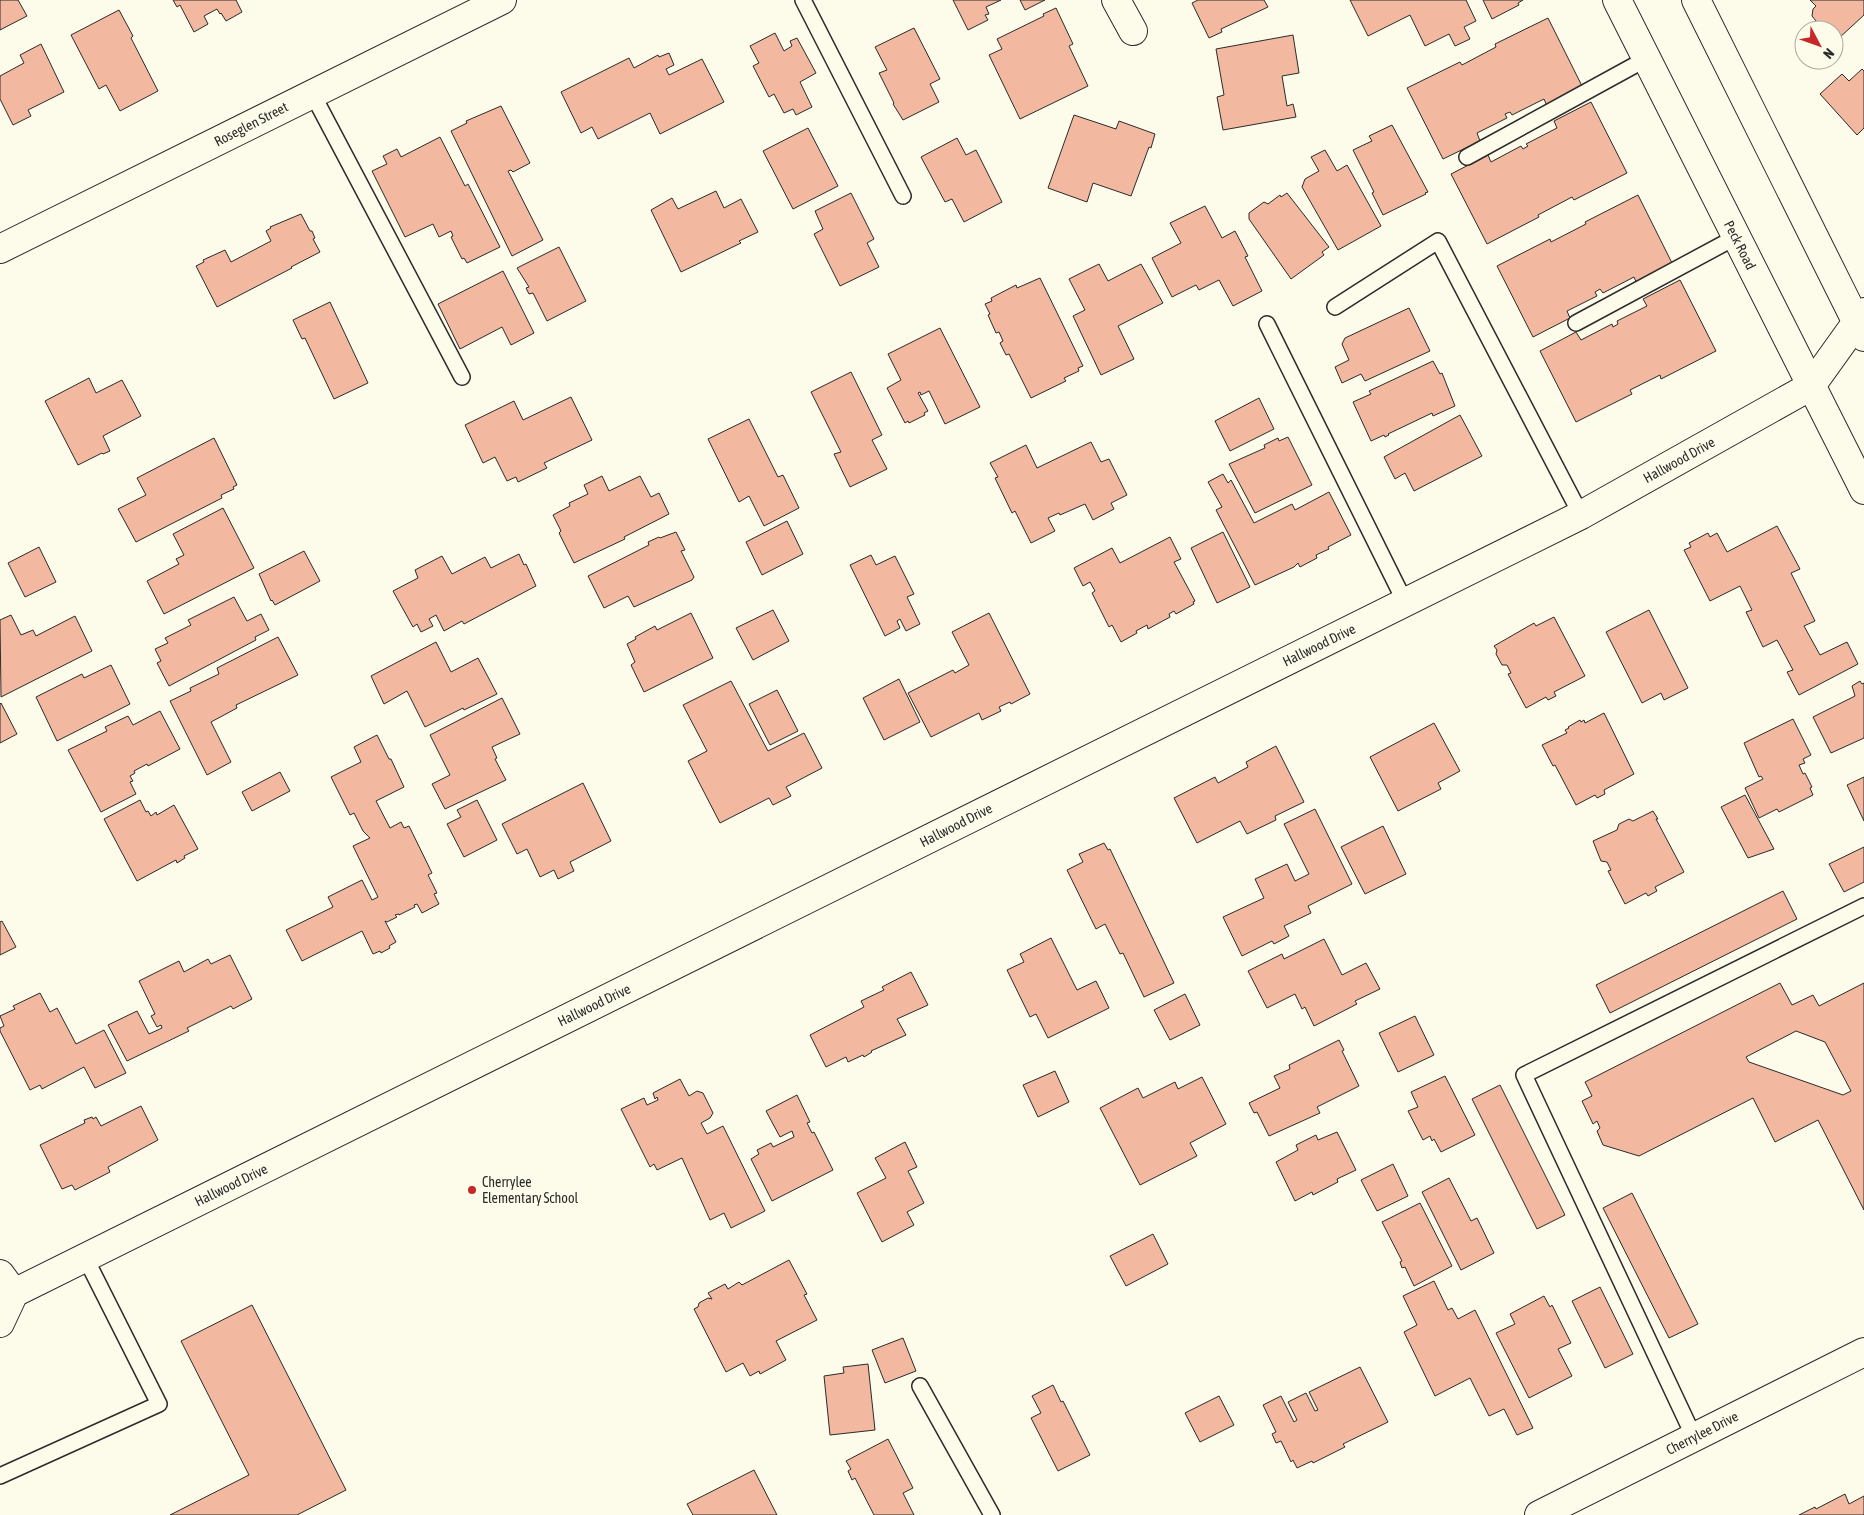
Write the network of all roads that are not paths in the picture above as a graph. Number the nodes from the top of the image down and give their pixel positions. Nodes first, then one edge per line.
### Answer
1 (502, 0) edge
2 (803, 0) edge
3 (1116, 0) edge
4 (1617, 0) edge
5 (1696, 0) edge
6 (1134, 31) dead end
7 (1646, 59) junction
8 (312, 93) junction
9 (1467, 158) dead end
10 (903, 196) dead end
11 (1736, 237) junction
12 (0, 249) edge
13 (1334, 307) dead end
14 (1576, 323) dead end
15 (1267, 324) dead end
16 (1862, 324) edge
17 (462, 377) dead end
18 (1811, 386) junction
19 (1864, 490) edge
20 (1581, 515) junction
21 (1405, 602) junction
22 (1864, 906) edge
23 (85, 1257) junction
24 (5, 1286) edge
25 (0, 1323) edge
26 (1864, 1352) edge
27 (920, 1386) dead end
28 (1694, 1438) junction
29 (0, 1476) edge
30 (992, 1515) edge
31 (1539, 1515) edge

1 - 8 street, Roseglen Street
2 - 10 lane
3 - 6 street
4 - 7 street, Peck Road
5 - 16 street
7 - 9 lane
7 - 11 street, Peck Road
8 - 12 street, Roseglen Street
8 - 17 lane
11 - 14 lane
11 - 18 street, Peck Road
13 - 20 lane
15 - 21 lane
16 - 18 street, Hallwood Drive
18 - 19 street, Peck Road
18 - 20 street, Hallwood Drive
20 - 21 street, Hallwood Drive
21 - 23 street, Hallwood Drive
22 - 28 lane
23 - 24 street, Hallwood Drive
23 - 29 lane
24 - 25 street
26 - 28 street, Cherrylee Drive
27 - 30 lane
28 - 31 street, Cherrylee Drive

